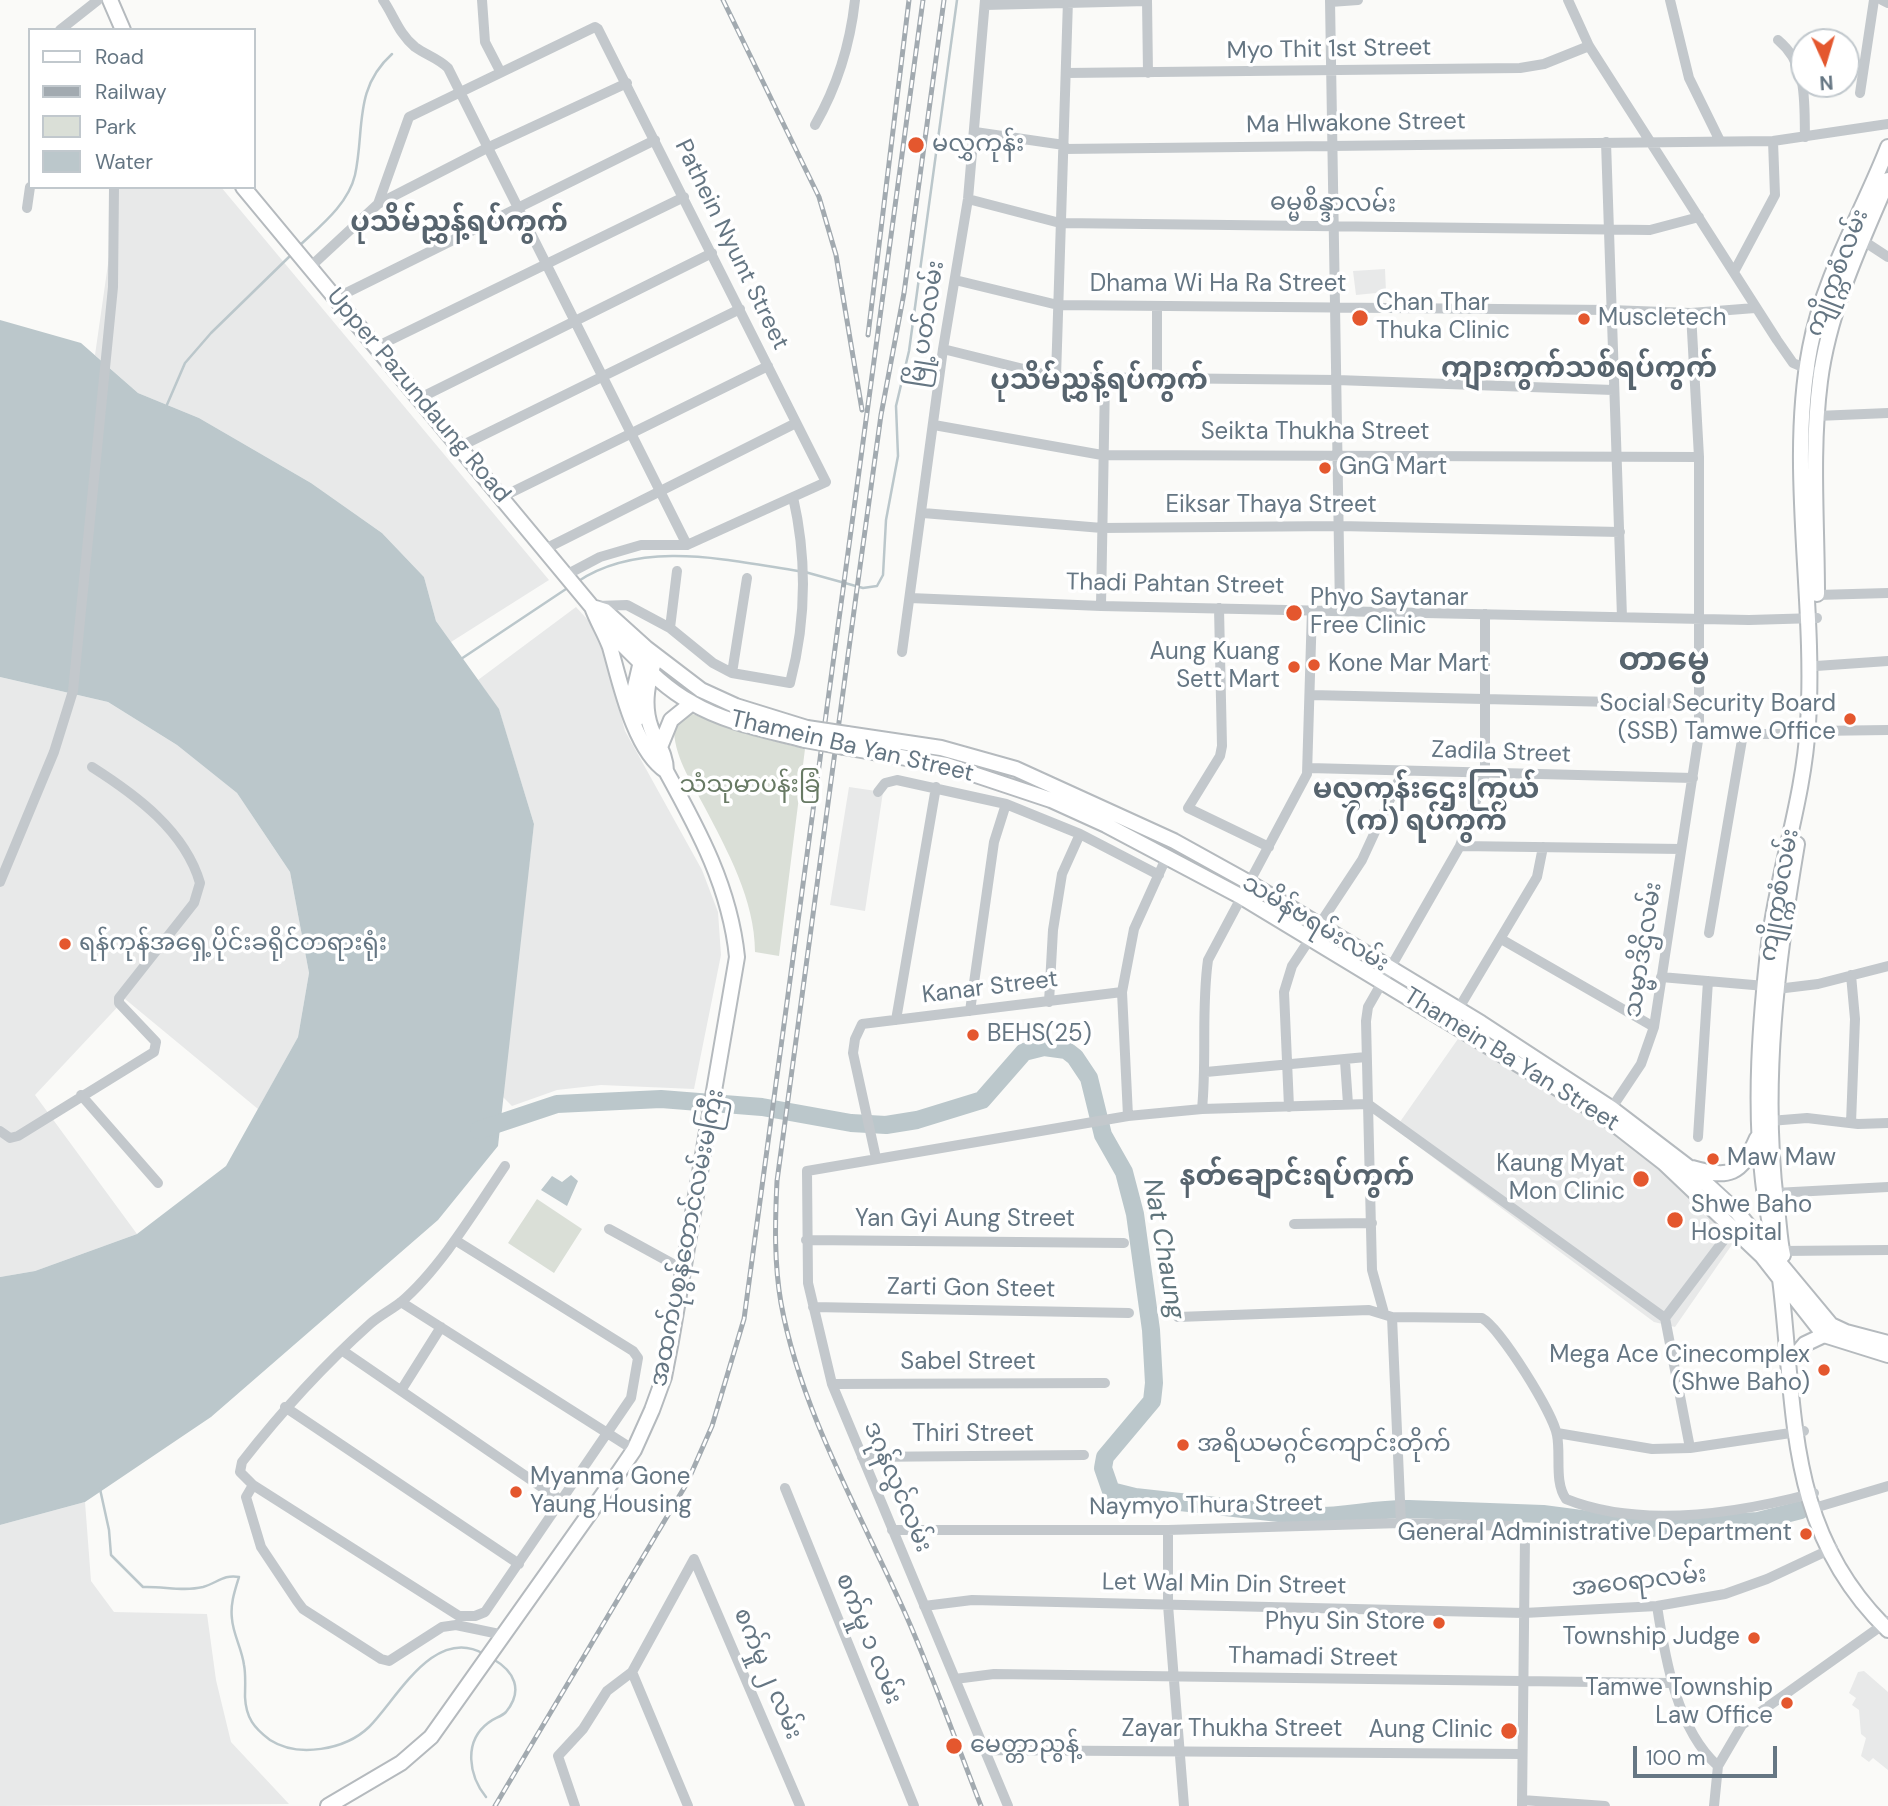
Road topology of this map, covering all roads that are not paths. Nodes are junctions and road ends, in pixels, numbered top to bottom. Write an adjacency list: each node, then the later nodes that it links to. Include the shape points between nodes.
1 (98, 0): 16 (street)
2 (110, 0): 17 (main road)
3 (383, 0): 25 (street, via 397,19 398,31 416,48 437,57)
4 (482, 0): 20 (street, via 485,42)
5 (855, 0): 28 (street, via 839,78)
6 (1358, 0): 12 (street)
7 (1568, 0): 19 (street)
8 (1670, 0): 32 (street, via 1689,78)
9 (1874, 0): 26 (street)
10 (1882, 0): 15 (street)
11 (1147, 1): 13 (street); 23 (street)
12 (1330, 1): 21 (street)
13 (1068, 2): 14 (street); 22 (street)
14 (985, 3): 29 (street, မြို့ပတ်လမ်း)
15 (1888, 3)
16 (63, 28)
17 (122, 28)
18 (1778, 40): 30 (street, via 1800,65)
19 (1589, 46): 21 (street, Myo Thit 1st Street, via 1520,68); 35 (street)
20 (500, 71): 24 (street, Pathein Nyunt Street, via 597,28); 25 (street)
21 (1332, 71): 23 (street, Myo Thit 1st Street); 36 (street)
22 (1066, 74): 23 (street, Myo Thit 1st Street); 38 (street)
23 (1148, 74)
24 (627, 83): 31 (street, Pathein Nyunt Street); 37 (street)
25 (460, 92): 37 (street); 46 (street, via 410,117)
26 (1860, 93)
27 (1888, 124): 30 (street, Ma Hlwakone Street)
28 (815, 125)
29 (975, 132): 38 (street, Ma Hlwakone Street); 45 (street, မြို့ပတ်လမ်း)
30 (1805, 137): 33 (street, Ma Hlwakone Street)
31 (655, 140): 44 (street, Pathein Nyunt Street); 48 (street)
32 (1720, 141): 33 (street, Ma Hlwakone Street); 35 (street, Ma Hlwakone Street)
33 (1773, 141): 58 (street, via 1775,195)
34 (1606, 142): 35 (street, Ma Hlwakone Street); 36 (street, Ma Hlwakone Street); 52 (street)
35 (1650, 142): 49 (street)
36 (1334, 145): 38 (street, Ma Hlwakone Street); 51 (street)
37 (489, 147): 46 (street); 48 (street)
38 (1064, 147): 50 (street)
39 (1888, 147): 72 (main road, ကျိုက္ကစံလမ်း, via 1817,318)
40 (1888, 180): 53 (main road, ကျိုက္ကစံလမ်း)
41 (30, 189): 47 (street)
42 (114, 189): 149 (street, via 113,287 79,648 66,719)
43 (245, 189): 57 (main road, Upper Pazundaung Road)
44 (684, 197): 54 (street, Pathein Nyunt Street); 56 (street)
45 (968, 199): 50 (street, ဓမ္မစိန္ဒာလမ်း); 59 (street, မြို့ပတ်လမ်း)
46 (378, 204): 57 (street)
47 (27, 208)
48 (518, 208): 56 (street); 60 (street)
49 (1699, 218): 52 (street, ဓမ္မစိန္ဒာလမ်း, via 1650,230); 58 (street)
50 (1060, 223): 51 (street, ဓမ္မစိန္ဒာလမ်း); 61 (street)
51 (1335, 225): 52 (street, ဓမ္မစိန္ဒာလမ်း); 63 (street)
52 (1609, 230): 66 (street)
53 (1862, 240): 55 (street); 72 (main road, ကျိုက္ကစံလမ်း)
54 (712, 253): 65 (street, Pathein Nyunt Street); 68 (street)
55 (1888, 257)
56 (547, 264): 68 (street); 69 (street)
57 (309, 268): 60 (main road, Upper Pazundaung Road)
58 (1734, 272): 64 (street)
59 (955, 280): 61 (street, Dhama Wi Ha Ra Street); 70 (street, မြို့ပတ်လမ်း)
60 (336, 298): 69 (main road, Upper Pazundaung Road)
61 (1058, 305): 62 (street, Dhama Wi Ha Ra Street); 74 (street)
62 (1157, 306): 63 (street, Dhama Wi Ha Ra Street); 75 (street)
63 (1336, 307): 66 (street, Dhama Wi Ha Ra Street); 77 (street)
64 (1755, 308): 67 (street, Dhama Wi Ha Ra Street); 72 (street, via 1793,363)
65 (740, 309): 71 (street, Pathein Nyunt Street); 73 (street)
66 (1610, 310): 67 (street, Dhama Wi Ha Ra Street); 78 (street)
67 (1691, 313): 89 (street, သမ္မာဒိဌိလမ်း)
68 (575, 321): 73 (street); 79 (street)
69 (376, 347): 79 (main road, Upper Pazundaung Road)
70 (943, 349): 74 (street); 83 (street, မြို့ပတ်လမ်း)
71 (768, 366): 82 (street, Pathein Nyunt Street); 84 (street)
72 (1814, 371): 81 (main road, ကျိုက္ကစံလမ်း); 113 (main road, ကျိုက္ကစံလမ်း, via 1801,427)
73 (603, 376): 84 (street); 85 (street)
74 (1056, 377): 76 (street)
75 (1157, 379): 76 (street); 77 (street)
76 (1105, 380): 87 (street)
77 (1338, 380): 78 (street); 86 (street)
78 (1613, 390): 88 (street)
79 (418, 399): 85 (main road, Upper Pazundaung Road)
80 (1888, 413): 81 (street)
81 (1817, 416): 103 (main road, ကျိုက္ကစံလမ်း)
82 (796, 423): 90 (street); 92 (street, Pathein Nyunt Street, via 825,482)
83 (934, 425): 87 (street, Seikta Thukha Street); 93 (street, မြို့ပတ်လမ်း)
84 (632, 433): 90 (street); 91 (street)
85 (459, 447): 91 (main road, Upper Pazundaung Road)
86 (1338, 454): 87 (street, Seikta Thukha Street); 88 (street, Seikta Thukha Street); 94 (street)
87 (1102, 455): 95 (street)
88 (1616, 456): 89 (street, Seikta Thukha Street); 96 (street)
89 (1699, 457): 112 (street, သမ္မာဒိဌိလမ်း)
90 (660, 490): 97 (street); 98 (street)
91 (502, 497): 98 (main road, Upper Pazundaung Road)
92 (793, 497): 97 (street); 120 (street, via 804,584 790,683)
93 (923, 513): 95 (street, Eiksar Thaya Street); 104 (street, မြို့ပတ်လမ်း)
94 (1339, 526): 95 (street, Eiksar Thaya Street); 96 (street, Eiksar Thaya Street); 109 (street)
95 (1102, 528): 105 (street)
96 (1620, 532): 111 (street)
97 (687, 545): 100 (street, via 641,545 600,557)
98 (545, 549): 100 (main road, Upper Pazundaung Road)
99 (677, 571): 115 (street)
100 (566, 575): 106 (main road, Upper Pazundaung Road)
101 (747, 578): 120 (street)
102 (1888, 593): 103 (street)
103 (1816, 595): 113 (main road, ကျိုက္ကစံလမ်း)
104 (910, 598): 105 (street, Thadi Pahtan Street); 116 (street, မြို့ပတ်လမ်း)
105 (1101, 606): 107 (street, Thadi Pahtan Street)
106 (592, 607): 114 (main road); 115 (street, via 627,605); 117 (main road, via 605,611)
107 (1219, 608): 108 (street, Thadi Pahtan Street); 144 (street, via 1222,746 1188,808)
108 (1311, 608): 109 (street, Thadi Pahtan Street); 121 (street)
109 (1340, 610): 110 (street, Thadi Pahtan Street)
110 (1485, 614): 111 (street, Thadi Pahtan Street); 122 (street)
111 (1622, 617): 112 (street, Thadi Pahtan Street)
112 (1701, 618): 113 (street, Thadi Pahtan Street); 124 (street, သမ္မာဒိဌိလမ်း)
113 (1812, 618): 119 (main road, ကျိုက္ကစံလမ်း); 128 (main road, ကျိုက္ကစံလမ်း)
114 (599, 623): 117 (main road, Thamein Ba Yan Street); 126 (main road)
115 (670, 628): 120 (street)
116 (902, 652)
117 (648, 660): 123 (main road, Thamein Ba Yan Street); 125 (main road, သမိန်ဗရမ်းလမ်း); 126 (main road, အထက်ပုစွန်တောင်လမ်းမကြီး, via 634,698); 132 (main road, အထက်ပုစွန်တောင်လမ်းမကြီး, via 648,712)
118 (1888, 661): 119 (street)
119 (1816, 666): 128 (main road, ကျိုက္ကစံလမ်း)
120 (732, 673)
121 (1311, 695): 122 (street); 134 (street)
122 (1487, 699): 124 (street); 137 (street)
123 (692, 703): 125 (main road, Thamein Ba Yan Street); 132 (main road, via 671,720)
124 (1700, 704): 129 (street, သမ္မာဒိဌိလမ်း)
125 (734, 713): 131 (main road, သမိန်ဗရမ်းလမ်း, bridge)
126 (637, 728): 135 (main road, အထက်ပုစွန်တောင်လမ်းမကြီး, via 656,764)
127 (1888, 730): 128 (street)
128 (1811, 733): 130 (street); 161 (main road, ကျိုက္ကစံလမ်း, via 1769,942)
129 (1699, 734): 130 (street); 138 (street, သမ္မာဒိဌိလမ်း)
130 (1743, 734): 153 (street)
131 (846, 741): 147 (main road, Thamein Ba Yan Street, via 946,765 1051,800); 150 (main road, သမိန်ဗရမ်းလမ်း, via 941,748 1016,769 1162,835)
132 (660, 747): 135 (main road, အထက်ပုစွန်တောင်လမ်းမကြီး)
133 (92, 767): 173 (street, via 148,806 187,852 200,883 194,903 119,998 156,1042 154,1052)
134 (1308, 768): 136 (street, Zadila Street); 144 (street)
135 (666, 771): 201 (main road, အထက်ပုစွန်တောင်လမ်းမကြီး, via 725,891 737,957)
136 (1403, 771): 137 (street, Zadila Street); 152 (street, via 1362,860)
137 (1485, 775): 138 (street, Zadila Street); 143 (street)
138 (1693, 778): 146 (street, သမ္မာဒိဌိလမ်း)
139 (936, 787): 140 (street, via 897,780); 141 (street); 166 (street)
140 (878, 792)
141 (1006, 804): 142 (street); 165 (street, via 994,842)
142 (1080, 834): 148 (street); 163 (street, via 1062,874)
143 (1460, 846): 145 (street); 158 (street)
144 (1269, 847): 150 (street)
145 (1543, 847): 146 (street); 155 (street, via 1536,877)
146 (1681, 849): 159 (street, သမ္မာဒိဌိလမ်း)
147 (1167, 856): 148 (street); 151 (main road, Thamein Ba Yan Street)
148 (1159, 875): 162 (street, via 1134,929)
149 (0, 882)
150 (1248, 882): 151 (street); 152 (main road, သမိန်ဗရမ်းလမ်း)
151 (1240, 896): 154 (main road, Thamein Ba Yan Street); 172 (street, via 1208,960 1204,986)
152 (1318, 924): 154 (street); 158 (main road, သမိန်ဗရမ်းလမ်း)
153 (1709, 933)
154 (1310, 938): 158 (main road, Thamein Ba Yan Street); 171 (street, via 1292,966 1284,992)
155 (1501, 939): 164 (street); 168 (street)
156 (1888, 966): 157 (street)
157 (1851, 975): 161 (street); 181 (street)
158 (1387, 976): 164 (main road, သမိန်ဗရမ်းလမ်း); 167 (main road, Thamein Ba Yan Street); 169 (street, via 1368,1007)
159 (1661, 977): 160 (street); 168 (street, သမ္မာဒိဌိလမ်း)
160 (1708, 981): 161 (street); 185 (street)
161 (1771, 988): 180 (main road, ကျိုက္ကစံလမ်း); 184 (main road, ကျိုက္ကစံလမ်း, via 1759,1081)
162 (1122, 992): 163 (street, Kanar Street); 179 (street)
163 (1049, 1002): 165 (street, Kanar Street)
164 (1458, 1009): 167 (street); 178 (main road, သမိန်ဗရမ်းလမ်း)
165 (970, 1011): 166 (street, Kanar Street)
166 (896, 1020): 186 (street, Kanar Street, via 862,1024 855,1039 853,1053)
167 (1450, 1023): 178 (main road, Thamein Ba Yan Street)
168 (1654, 1027): 178 (street, သမ္မာဒိဌိလမ်း, via 1641,1064)
169 (1366, 1057): 170 (street); 175 (street)
170 (1345, 1060): 171 (street); 174 (street)
171 (1286, 1066): 172 (street); 176 (street)
172 (1206, 1072): 177 (street)
173 (81, 1095): 183 (street, via 18,1136 10,1138); 189 (street)
174 (1348, 1104): 175 (street); 176 (street)
175 (1368, 1104): 192 (street); 209 (street)
176 (1289, 1107): 177 (street)
177 (1202, 1109): 179 (street)
178 (1608, 1113): 188 (main road, သမိန်ဗရမ်းလမ်း); 194 (main road, Thamein Ba Yan Street)
179 (1128, 1116): 186 (street)
180 (1770, 1121): 181 (street, via 1807,1118); 191 (main road, ကျိုက္ကစံလမ်း)
181 (1851, 1123): 182 (street)
182 (1888, 1123)
183 (0, 1131)
184 (1759, 1134): 188 (main road, via 1745,1163 1736,1170 1710,1173); 200 (main road, ကျိုက္ကစံလမ်း)
185 (1698, 1137)
186 (876, 1158): 197 (street, ဒဂုန်လွင်လမ်း, via 807,1171)
187 (505, 1166): 196 (street)
188 (1687, 1166): 200 (main road, သမိန်ဗရမ်းလမ်း)
189 (158, 1183)
190 (1888, 1187): 191 (street)
191 (1776, 1193): 200 (main road, ကျိုက္ကစံလမ်း)
192 (1372, 1223): 193 (street); 207 (street, via 1372,1270)
193 (1294, 1224)
194 (1733, 1228): 202 (main road); 209 (street)
195 (609, 1229): 201 (street)
196 (455, 1240): 204 (street); 222 (street, via 633,1351 638,1358 631,1398)
197 (806, 1240): 198 (street, Yan Gyi Aung Street); 205 (street, ဒဂုန်လွင်လမ်း)
198 (1124, 1242)
199 (1888, 1250): 200 (street)
200 (1778, 1252): 202 (main road, ကျိုက္ကစံလမ်း)
201 (684, 1270): 224 (main road, အထက်ပုစွန်တောင်လမ်းမကြီး, via 664,1377)
202 (1784, 1278): 203 (main road); 212 (main road, via 1831,1325); 220 (main road, ကျိုက္ကစံလမ်း)
203 (1791, 1296): 211 (main road); 214 (main road, ကျိုက္ကစံလမ်း)
204 (401, 1302): 210 (street); 213 (street, via 370,1324)
205 (813, 1307): 206 (street, Zarti Gon Steet); 216 (street, ဒဂုန်လွင်လမ်း)
206 (1129, 1313)
207 (1388, 1315): 208 (street); 221 (street, via 1471,1317 1488,1322 1507,1344); 232 (street)
208 (1178, 1317)
209 (1665, 1318): 223 (street)
210 (441, 1327): 218 (street); 222 (street)
211 (1824, 1335): 214 (main road, via 1813,1338); 215 (main road)
212 (1888, 1343)
213 (344, 1351): 218 (street); 219 (street)
214 (1796, 1355): 220 (main road, ကျိုက္ကစံလမ်း)
215 (1888, 1355)
216 (832, 1384): 217 (street, Sabel Street); 226 (street, ဒဂုန်လွင်လမ်း)
217 (1105, 1384)
218 (402, 1389): 230 (street)
219 (285, 1406): 227 (street, via 242,1461 240,1472); 236 (street)
220 (1800, 1432): 223 (street); 231 (main road, ကျိုက္ကစံလမ်း)
221 (1557, 1433): 223 (street, via 1643,1448); 231 (street, via 1561,1488 1569,1501 1672,1516)
222 (607, 1434): 224 (street); 230 (street)
223 (1690, 1448)
224 (634, 1450): 242 (main road, အထက်ပုစွန်တောင်လမ်းမကြီး)
225 (1084, 1455): 226 (street, Thiri Street)
226 (862, 1457): 233 (street, ဒဂုန်လွင်လမ်း)
227 (253, 1485): 236 (street, via 459,1615 485,1612); 242 (street, via 246,1497 261,1547 297,1601 381,1659 389,1661 442,1627 456,1625)
228 (1888, 1486): 231 (street)
229 (785, 1488): 257 (street, စက်မှု ၁ လမ်း)
230 (562, 1501): 236 (street)
231 (1812, 1501): 235 (main road, ကျိုက္ကစံလမ်း)
232 (1401, 1520): 234 (street, Naymyo Thura Street); 240 (street, Naymyo Thura Street, via 1520,1530 1525,1536)
233 (892, 1530): 234 (street, Naymyo Thura Street); 238 (street, ဒဂုန်လွင်လမ်း)
234 (1168, 1530): 237 (street)
235 (1830, 1550): 239 (street, အဝေရာလမ်း, via 1725,1594); 241 (main road, ကျိုက္ကစံလမ်း, via 1846,1583)
236 (519, 1564)
237 (1168, 1605): 238 (street, Let Wal Min Din Street, via 972,1600); 240 (street, Let Wal Min Din Street); 244 (street)
238 (924, 1606): 245 (street, ဒဂုန်လွင်လမ်း)
239 (1657, 1606): 240 (street, အဝေရာလမ်း); 247 (street)
240 (1524, 1613): 246 (street)
241 (1887, 1624): 251 (street, via 1751,1717 1733,1736)
242 (500, 1641): 253 (main road, အထက်ပုစွန်တောင်လမ်းမကြီး, via 431,1737 401,1763)
243 (632, 1672): 254 (street, via 607,1690 557,1760); 255 (street); 256 (street, စက်မှု ၂ လမ်း, via 694,1559)
244 (1173, 1676): 245 (street, Thamadi Street, via 994,1674); 246 (street, Thamadi Street); 249 (street)
245 (955, 1679): 248 (street, ဒဂုန်လွင်လမ်း)
246 (1524, 1683): 247 (street, Thamadi Street); 250 (street)
247 (1671, 1683): 251 (street, via 1704,1753)
248 (984, 1750): 249 (street, Zayar Thukha Street); 258 (street, ဒဂုန်လွင်လမ်း)
249 (1179, 1750): 250 (street, Zayar Thukha Street); 259 (street)
250 (1522, 1754): 252 (street)
251 (1718, 1766): 261 (street)
252 (1522, 1803): 260 (street)
253 (328, 1806)
254 (575, 1806)
255 (688, 1806)
256 (800, 1806)
257 (914, 1806)
258 (1008, 1806)
259 (1184, 1806)
260 (1605, 1806)
261 (1714, 1806)

